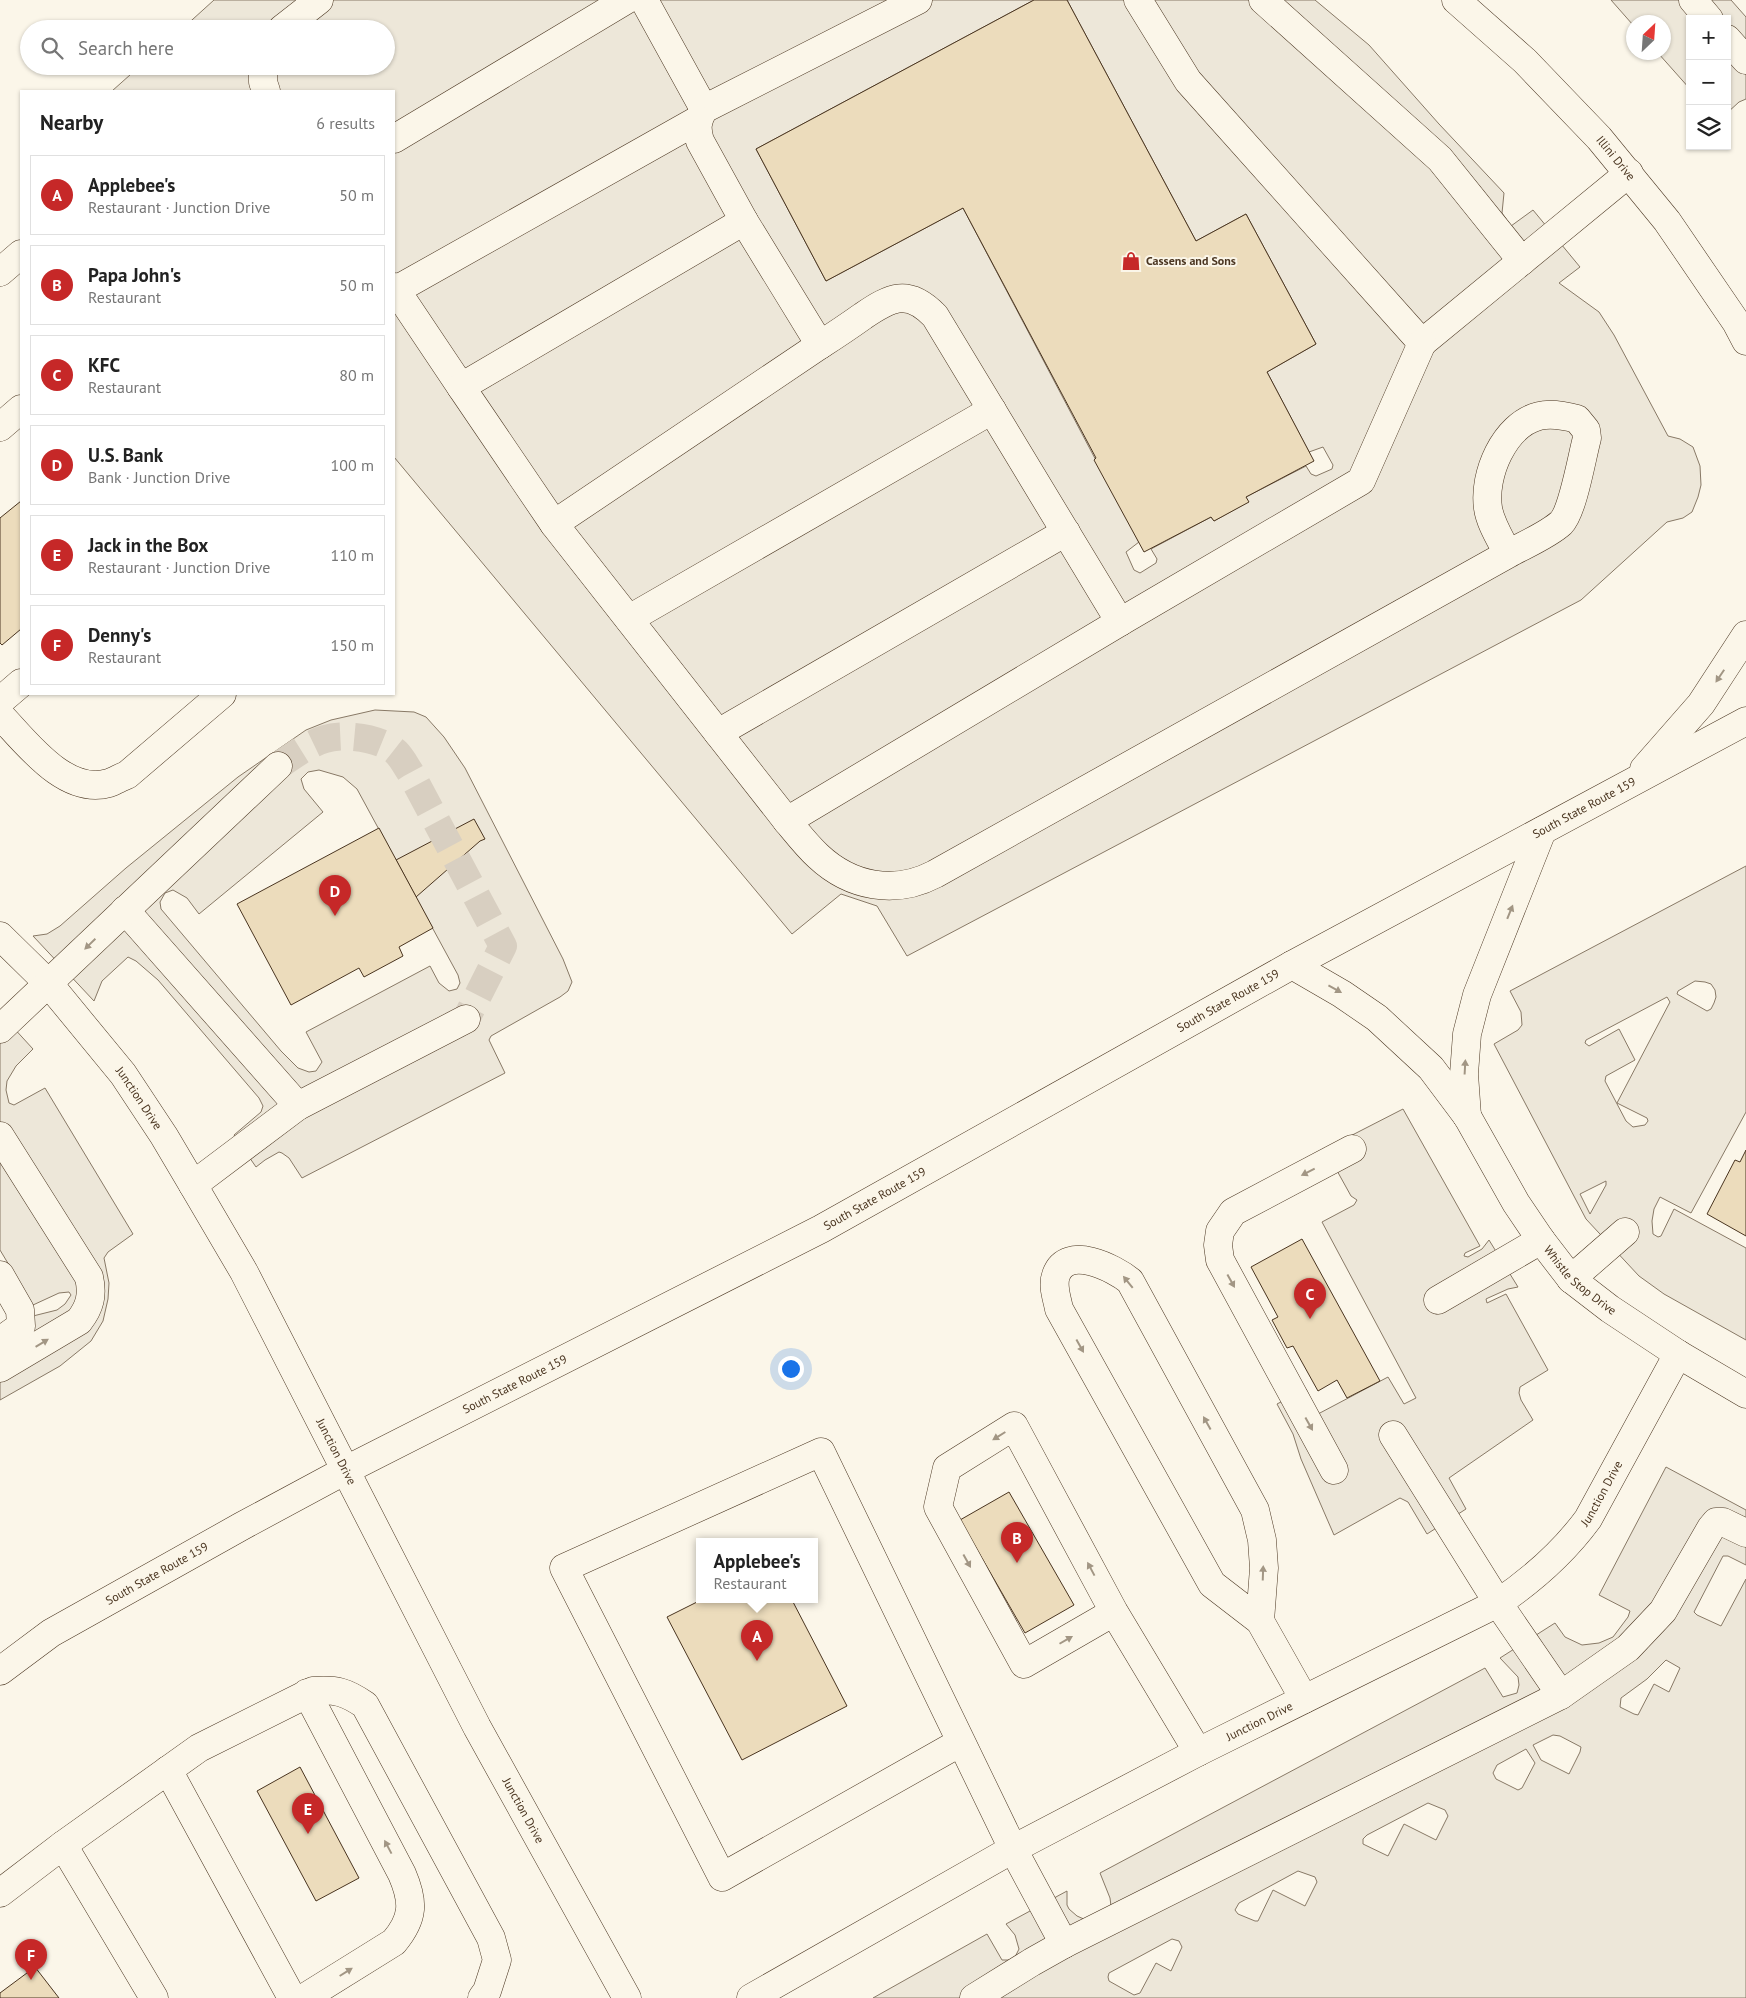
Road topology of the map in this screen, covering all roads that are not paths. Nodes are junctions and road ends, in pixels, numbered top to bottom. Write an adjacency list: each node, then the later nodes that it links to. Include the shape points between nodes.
1 (319, 0): 10 (main road)
2 (626, 0): 16 (main road)
3 (644, 0): 15 (main road)
4 (918, 0): 15 (main road)
5 (1138, 0): 24 (main road, via 1188,81)
6 (1263, 0): 20 (main road, via 1440,160)
7 (1456, 0): 17 (main road, Illini Drive, via 1525,61)
8 (1693, 0): 9 (main road)
9 (1706, 15)
10 (293, 20)
11 (1731, 43): 12 (main road)
12 (1746, 60)
13 (263, 75): 14 (main road)
14 (266, 90)
15 (701, 114): 18 (main road, via 696,131 700,141); 22 (main road)
16 (395, 138)
17 (1629, 173): 20 (main road); 23 (main road, Illini Drive, via 1667,221)
18 (744, 221): 25 (main road); 26 (main road)
19 (20, 255): 21 (main road)
20 (1522, 261): 24 (main road)
21 (0, 272)
22 (395, 289): 26 (main road)
23 (1746, 341)
24 (1422, 343): 34 (main road, via 1361,481)
25 (820, 345): 28 (main road, via 885,302 898,298 912,299 935,316); 30 (main road)
26 (461, 387): 30 (main road)
27 (20, 410): 29 (main road)
28 (992, 410): 31 (main road); 33 (main road)
29 (0, 427)
30 (554, 524): 33 (main road)
31 (1066, 532): 34 (main road); 41 (main road)
32 (1508, 554): 32 (main road, via 1565,518 1587,438 1583,424 1577,419 1541,415 1514,432 1502,448 1492,473 1488,510); 44 (main road, via 924,880 896,887 866,884 850,878 818,856)
33 (629, 619): 41 (main road)
34 (1120, 622): 44 (main road)
35 (1746, 636): 43 (main road, one-way to 43, via 1701,704)
36 (20, 684): 38 (main road)
37 (221, 695): 39 (main road, via 127,774 108,783 87,784 47,765)
38 (0, 701)
39 (0, 715)
40 (1746, 721): 43 (main road, South State Route 159)
41 (718, 733): 44 (main road)
42 (278, 766): 46 (main road)
43 (1633, 781): 45 (main road, South State Route 159)
44 (787, 821)
45 (1542, 831): 48 (main road, South State Route 159); 53 (main road, Whistle Stop Drive, one-way to 45, via 1464,1074 1467,1034 1477,995)
46 (126, 910): 49 (main road, one-way to 49); 52 (main road)
47 (0, 936): 49 (main road, Junction Drive)
48 (1292, 966): 53 (main road, Whistle Stop Drive, one-way to 53, via 1377,1018 1431,1068); 67 (main road, South State Route 159, via 821,1229)
49 (49, 984): 51 (main road); 56 (main road, Junction Drive, via 123,1074)
50 (466, 1018): 52 (main road)
51 (0, 1029)
52 (298, 1106): 56 (main road)
53 (1467, 1116): 58 (main road, Whistle Stop Drive, via 1516,1203)
54 (0, 1136): 64 (main road, one-way to 54, via 79,1321 87,1310 92,1288 89,1277)
55 (1352, 1149): 68 (main road, one-way to 68, via 1233,1212 1220,1230 1218,1245 1220,1260)
56 (193, 1185): 67 (main road, Junction Drive, via 244,1272)
57 (1625, 1232): 60 (main road)
58 (1541, 1240): 60 (main road, Whistle Stop Drive); 61 (main road)
59 (0, 1274): 62 (main road, via 20,1310 21,1326)
60 (1572, 1279): 63 (main road, Whistle Stop Drive, via 1610,1309)
61 (1438, 1300)
62 (0, 1341)
63 (1678, 1354): 65 (main road, Whistle Stop Drive); 70 (main road, Junction Drive, via 1588,1519 1574,1538 1524,1586)
64 (0, 1368)
65 (1746, 1394)
66 (1393, 1435): 70 (main road)
67 (346, 1470): 73 (main road, South State Route 159, via 51,1633); 88 (main road, Junction Drive, via 477,1727)
68 (1334, 1470)
69 (1746, 1533): 75 (main road, via 1716,1522 1663,1611 1628,1648)
70 (1498, 1603): 75 (main road); 76 (main road, Junction Drive)
71 (1114, 1612): 71 (main road, one-way to 71, via 1014,1426 947,1468 938,1507 1024,1664); 78 (main road)
72 (1260, 1621): 72 (main road, one-way to 72, via 1264,1568 1262,1540 1254,1510 1130,1281 1105,1264 1087,1260 1068,1262 1056,1276 1059,1309 1212,1584); 76 (main road)
73 (0, 1670)
74 (307, 1693): 79 (main road, via 199,1748); 86 (main road, one-way to 74, via 394,1942 410,1915 410,1894 402,1874); 87 (main road, via 329,1690 349,1694 365,1705 491,1938 497,1960)
75 (1561, 1695): 83 (main road)
76 (1304, 1700): 78 (main road, Junction Drive)
77 (961, 1742): 77 (main road, via 821,1452 564,1568 722,1877); 81 (main road)
78 (1198, 1752): 81 (main road, Junction Drive)
79 (168, 1770): 80 (main road); 85 (main road)
80 (63, 1844): 82 (main road); 84 (main road)
81 (1013, 1849): 83 (main road); 89 (main road, Junction Drive)
82 (0, 1893)
83 (1064, 1944): 90 (main road)
84 (154, 1998)
85 (292, 1998)
86 (304, 1998)
87 (482, 1998)
88 (627, 1998)
89 (750, 1998)
90 (974, 1998)

